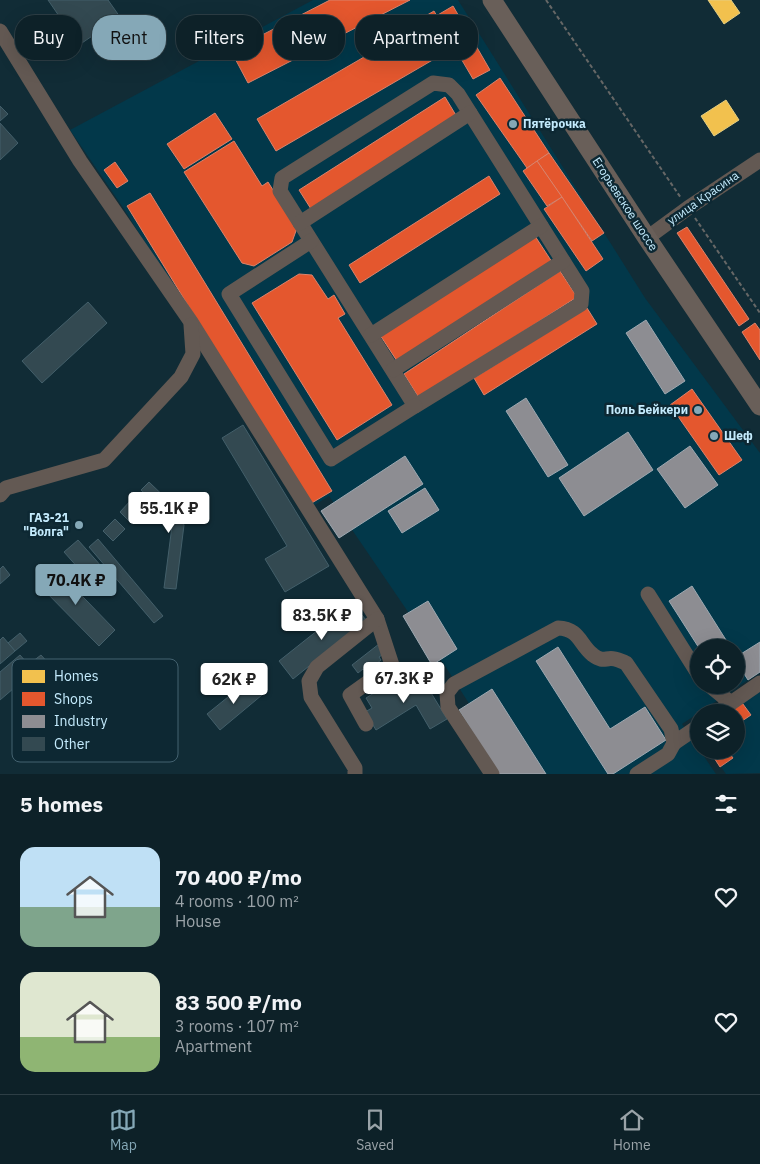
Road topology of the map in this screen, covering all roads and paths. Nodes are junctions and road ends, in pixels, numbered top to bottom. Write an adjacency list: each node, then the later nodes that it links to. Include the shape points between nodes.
1 (492, 0): 9 (main road, Егорьевское шоссе)
2 (546, 0): 6 (path)
3 (0, 31): 13 (street, via 171,303)
4 (470, 113): 7 (street); 7 (street, via 449,85 433,83 282,178 280,191); 8 (street)
5 (760, 160): 6 (street, улица Красина)
6 (688, 208): 9 (street, улица Красина); 12 (path)
7 (300, 223): 10 (street)
8 (541, 226): 11 (street); 14 (street)
9 (647, 238): 17 (main road, Егорьевское шоссе)
10 (311, 240): 14 (street); 16 (street, via 229,294 331,459)
11 (563, 262): 15 (street); 16 (street, via 582,291 581,304)
12 (760, 313)
13 (191, 322): 18 (street, via 193,354 181,377 104,460); 20 (street)
14 (370, 335): 15 (street)
15 (393, 370): 16 (street)
16 (415, 406)
17 (760, 406)
18 (2, 488)
19 (648, 594): 21 (street)
20 (377, 619): 25 (street, via 392,665 350,696); 28 (street, via 317,667 309,681 311,697 355,768)
21 (690, 661)
22 (760, 682): 24 (street)
23 (720, 694): 24 (street)
24 (731, 703)
25 (366, 724)
26 (690, 732): 27 (street)
27 (674, 743): 29 (street, via 671,729 626,663 614,658 600,660 591,654 574,632 558,628 454,684 447,694 448,707); 30 (street, via 668,754)
28 (355, 774)
29 (492, 774)
30 (638, 774)

